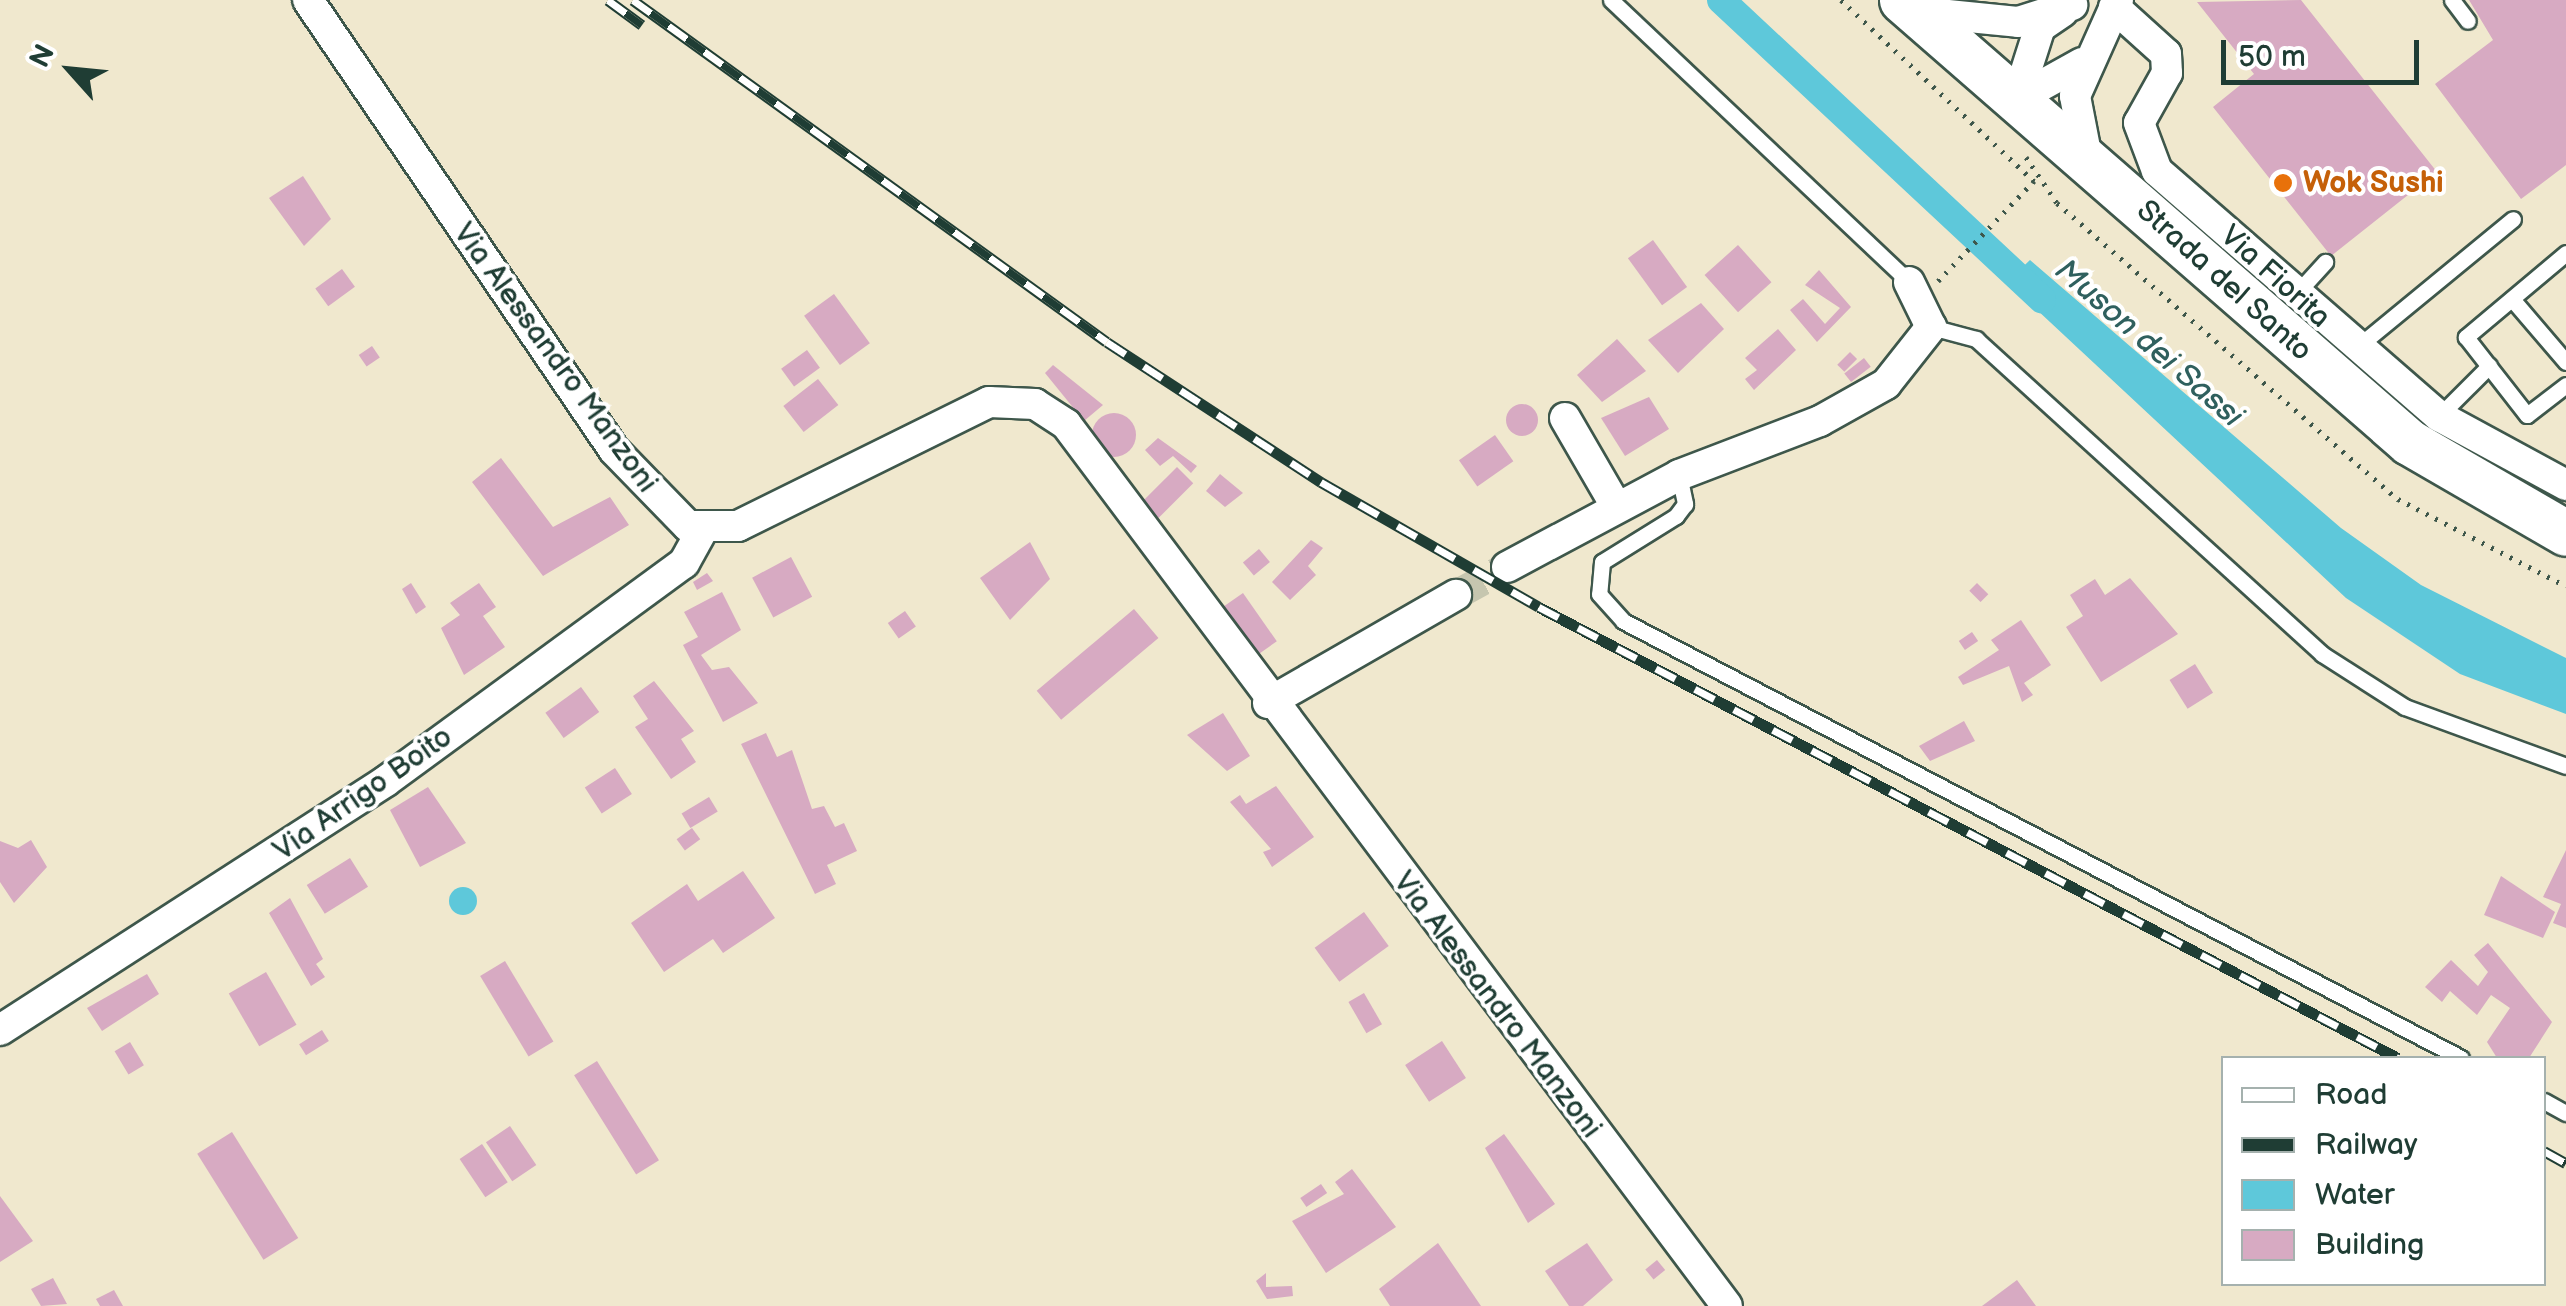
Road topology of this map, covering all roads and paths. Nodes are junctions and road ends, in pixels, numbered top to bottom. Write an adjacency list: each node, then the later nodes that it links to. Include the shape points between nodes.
1 (308, 0): 29 (street, Via Alessandro Manzoni, via 614,450 675,518)
2 (1611, 0): 16 (lane)
3 (1841, 0): 12 (path)
4 (2452, 0): 8 (lane)
5 (2075, 2): 7 (street, via 2018,22); 10 (street, via 2040,28)
6 (2116, 3): 9 (street); 17 (street, Via Fiorita, via 2148,28 2166,54 2167,73 2140,122 2144,156)
7 (1909, 6): 10 (main road, Strada del Santo)
8 (2468, 22)
9 (2082, 63): 10 (street); 11 (street, via 2076,122)
10 (2017, 98): 11 (main road, Strada del Santo)
11 (2088, 161): 30 (main road, Strada del Santo, via 2410,442)
12 (2036, 179): 16 (path); 32 (path, via 2398,499)
13 (2513, 219): 20 (lane)
14 (2566, 252): 18 (lane)
15 (2324, 262): 17 (lane)
16 (1924, 280): 19 (street)
17 (2295, 295): 20 (street, Via Fiorita)
18 (2512, 299): 21 (lane); 22 (lane, via 2466,337)
19 (1931, 327): 26 (street, via 1908,365 1856,405); 35 (lane, via 1976,339 2322,654 2405,707)
20 (2356, 348): 24 (street, Via Fiorita)
21 (2566, 362)
22 (2489, 366): 23 (lane, via 2527,414); 24 (lane)
23 (2566, 385)
24 (2439, 416): 27 (street, Via Fiorita)
25 (1565, 418): 28 (street)
26 (1679, 475): 28 (street); 37 (lane, via 1686,504 1676,516 1602,562 1599,594 1623,622)
27 (2566, 485)
28 (1616, 506): 31 (street)
29 (702, 530): 34 (street, Via Alessandro Manzoni, via 738,526 970,407 1035,404 1076,437); 36 (street, Via Arrigo Boito, via 684,563 386,781)
30 (2566, 533)
31 (1507, 567)
32 (2566, 586)
33 (1456, 595): 34 (street)
34 (1268, 703): 38 (street, Via Alessandro Manzoni)
35 (2566, 766)
36 (0, 1030)
37 (2457, 1056)
38 (1727, 1306)

